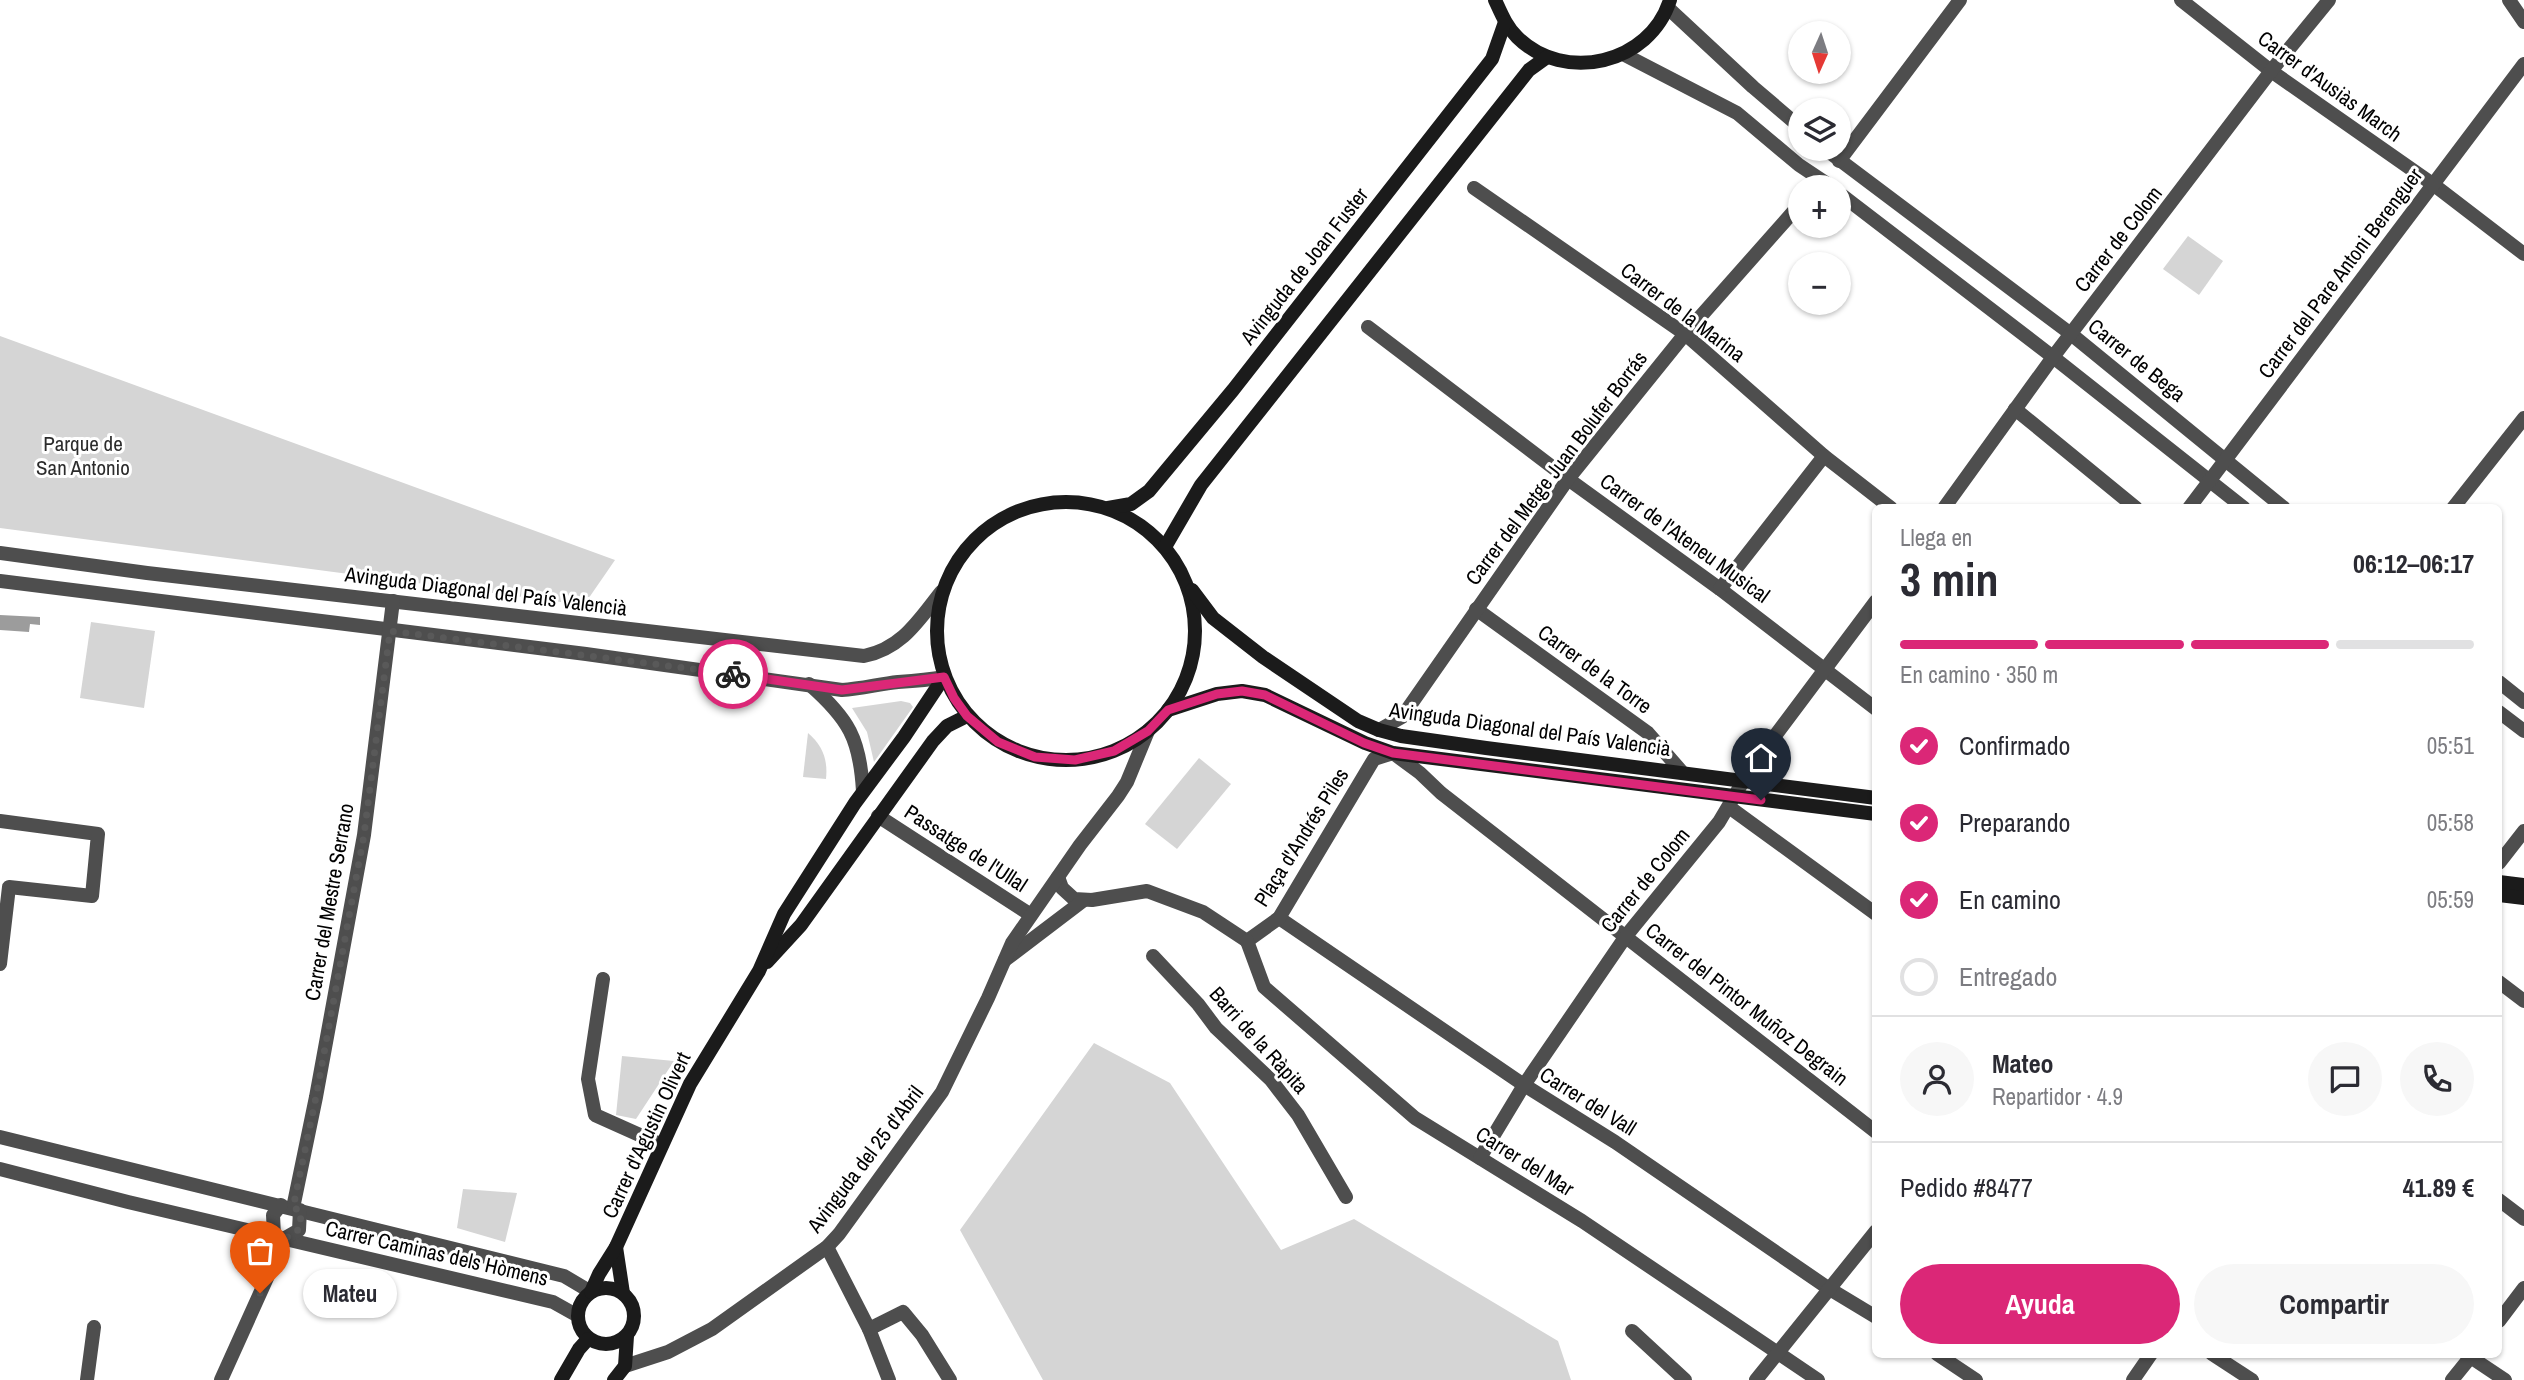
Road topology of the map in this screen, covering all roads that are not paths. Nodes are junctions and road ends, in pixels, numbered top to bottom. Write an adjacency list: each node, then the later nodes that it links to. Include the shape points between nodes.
1 (1495, 0): 7 (street)
2 (1960, 0): 14 (street)
3 (2181, 0): 12 (street, Carrer d'Ausiàs March)
4 (2329, 0): 12 (street, Carrer de Colom)
5 (2509, 0): 8 (street)
6 (1669, 4): 9 (street, via 1656,27); 13 (street)
7 (1505, 22): 10 (street, via 1516,36); 39 (street, Avinguda de Joan Fuster, via 1492,59 1233,390 1149,491 1131,504)
8 (2524, 22)
9 (1623, 54): 10 (street, via 1576,64); 16 (street, via 1737,113)
10 (1547, 57): 40 (street, via 1529,70 1202,485)
11 (2524, 64): 17 (street, Carrer del Pare Antoni Berenguer)
12 (2271, 71): 17 (street, Carrer d'Ausiàs March); 24 (street, Carrer de Colom)
13 (1788, 117)
14 (1851, 144)
15 (1840, 161): 24 (street, Carrer de Bega)
16 (1812, 175)
17 (2434, 185): 21 (street, Carrer d'Ausiàs March); 29 (street, Carrer del Pare Antoni Berenguer)
18 (1474, 188): 23 (street, Carrer de la Marina)
19 (1851, 202): 25 (street)
20 (1788, 218): 23 (street, Carrer del Metge Juan Bolufer Borrás)
21 (2524, 254)
22 (1368, 327): 30 (street, Carrer de l'Ateneu Musical)
23 (1685, 334): 28 (street, Carrer de la Marina); 30 (street, Carrer del Metge Juan Bolufer Borrás)
24 (2071, 334): 25 (street, Carrer de Colom); 29 (street, Carrer de Bega)
25 (2053, 357): 26 (street, Carrer de Colom); 31 (street)
26 (2015, 409): 33 (street, Carrer de Colom); 34 (street)
27 (2524, 418): 38 (street)
28 (1825, 456): 32 (street, Carrer de la Marina); 44 (street)
29 (2225, 459): 31 (street, Carrer del Pare Antoni Berenguer); 37 (street, Carrer de Bega)
30 (1568, 479): 44 (street, Carrer de l'Ateneu Musical); 48 (street, Carrer del Metge Juan Bolufer Borrás)
31 (2209, 480): 35 (street, Carrer del Pare Antoni Berenguer); 36 (street)
32 (1886, 504)
33 (1947, 504)
34 (2131, 504)
35 (2192, 504)
36 (2239, 504)
37 (2279, 504)
38 (2456, 504)
39 (1108, 508): 40 (street, via 1139,524); 45 (street, via 1052,502 1015,511 983,530 957,558)
40 (1165, 547): 43 (street)
41 (0, 553): 46 (street, Avinguda Diagonal del País Valencià)
42 (0, 582): 49 (street)
43 (1187, 583): 56 (street, via 1196,636 1183,687); 59 (street, Avinguda Diagonal del País Valencià, via 1213,618 1263,657 1358,721)
44 (1720, 589): 50 (street, Carrer de l'Ateneu Musical)
45 (941, 592): 46 (street, Avinguda Diagonal del País Valencià, via 899,641 883,652 864,656); 51 (street, via 935,636)
46 (393, 601): 49 (street, Carrer del Mestre Serrano)
47 (1872, 607): 50 (street, Carrer de Colom)
48 (1476, 609): 59 (street, Carrer del Metge Juan Bolufer Borrás, via 1402,717); 63 (street, Carrer de la Torre, via 1648,733)
49 (390, 631): 52 (street); 99 (street, Carrer del Mestre Serrano, via 364,835)
50 (1827, 669): 55 (street, Carrer de l'Ateneu Musical); 64 (street, Carrer de Colom)
51 (944, 677): 52 (street, via 842,690); 58 (street); 65 (street)
52 (808, 684): 65 (street, via 850,727 861,759)
53 (2502, 684): 54 (street)
54 (2524, 702)
55 (1872, 706)
56 (1168, 710): 60 (street); 62 (street, Avinguda Diagonal del País Valencià, via 1217,694 1242,691 1265,695)
57 (2502, 714): 61 (street)
58 (967, 716): 60 (street, via 998,742 1035,757 1075,760 1114,751); 69 (street, via 947,726 933,741)
59 (1379, 730): 63 (street, Avinguda Diagonal del País Valencià)
60 (1148, 731): 73 (street, Avinguda del 25 d'Abril, via 1118,796)
61 (2524, 731)
62 (1393, 753): 67 (street, Avinguda Diagonal del País Valencià); 81 (street, Plaça d'Andrés Piles, via 1374,759); 82 (street, Carrer del Pintor Muñoz Degrain)
63 (1682, 772): 64 (street, Avinguda Diagonal del País Valencià)
64 (1744, 780): 66 (street, Avinguda Diagonal del País Valencià); 67 (street, Carrer de Colom)
65 (863, 791): 87 (street, via 784,914)
66 (1872, 796)
67 (1732, 802): 68 (street, Avinguda Diagonal del País Valencià); 79 (street); 82 (street, Carrer de Colom)
68 (1872, 814)
69 (878, 816): 80 (street, Passatge de l'Ullal); 87 (street, via 801,925)
70 (0, 821): 86 (street, via 98,834 92,895 9,887)
71 (2524, 831): 72 (street)
72 (2502, 859)
73 (1058, 877): 78 (street, via 1074,899); 80 (street, Avinguda del 25 d'Abril)
74 (2502, 882): 75 (street)
75 (2524, 885)
76 (2502, 895): 77 (street)
77 (2524, 898)
78 (1084, 900): 83 (street, via 1147,891 1203,912); 85 (street, Avinguda del 25 d'Abril)
79 (1872, 911)
80 (1031, 915): 85 (street, Avinguda del 25 d'Abril)
81 (1279, 918): 83 (street, Plaça d'Andrés Piles); 91 (street, Carrer del Vall)
82 (1626, 936): 91 (street, Carrer de Colom); 92 (street, Carrer del Pintor Muñoz Degrain)
83 (1247, 941): 95 (street, Carrer del Mar, via 1264,987 1415,1118)
84 (1153, 956): 97 (street, Barri de la Ràpita, via 1216,1028 1271,1080 1298,1115)
85 (1004, 961): 104 (street, Avinguda del 25 d'Abril, via 942,1092)
86 (0, 964)
87 (759, 971): 94 (street, Carrer d'Agustin Olivert, via 690,1084)
88 (603, 979): 94 (street, via 588,1079 594,1115)
89 (2502, 984): 90 (street)
90 (2524, 1001)
91 (1524, 1085): 95 (street, Carrer de Colom); 106 (street, Carrer del Vall)
92 (1872, 1129)
93 (0, 1137): 99 (street, Carrer Caminas dels Hòmens)
94 (662, 1145): 103 (street, Carrer d'Agustin Olivert)
95 (1480, 1157): 117 (street, Carrer del Mar)
96 (0, 1169): 101 (street, Carrer Caminas dels Hòmens)
97 (1346, 1197)
98 (2502, 1202): 100 (street)
99 (292, 1208): 101 (street, via 273,1215); 101 (street, Carrer Caminas dels Hòmens, via 299,1230); 107 (street, Carrer Caminas dels Hòmens, via 564,1276)
100 (2524, 1219)
101 (279, 1236): 110 (street, Carrer Caminas dels Hòmens, via 552,1301); 125 (street)
102 (1872, 1236): 106 (street)
103 (616, 1247): 107 (street, Carrer d'Agustin Olivert); 108 (street, Carrer d'Agustin Olivert)
104 (827, 1247): 113 (street); 123 (street, Avinguda del 25 d'Abril, via 712,1329 668,1352)
105 (2524, 1288): 111 (street)
106 (1828, 1289): 109 (street, Carrer del Vall); 117 (street)
107 (591, 1292): 108 (street, via 611,1288); 110 (street, via 579,1306)
108 (623, 1293): 115 (street, via 634,1309)
109 (1872, 1315)
110 (578, 1316): 116 (street)
111 (2502, 1317)
112 (94, 1327): 124 (street)
113 (869, 1329): 128 (street); 129 (street, via 903,1312)
114 (1632, 1331): 130 (street)
115 (627, 1336): 116 (street, via 608,1345); 123 (street)
116 (588, 1339): 126 (street)
117 (1777, 1353): 131 (street); 132 (street, Carrer del Mar)
118 (1943, 1358): 133 (street)
119 (2148, 1358): 134 (street)
120 (2218, 1358): 135 (street)
121 (2468, 1358): 136 (street)
122 (2473, 1358): 137 (street)
123 (625, 1366): 127 (street)
124 (87, 1380)
125 (221, 1380)
126 (561, 1380)
127 (614, 1380)
128 (889, 1380)
129 (950, 1380)
130 (1685, 1380)
131 (1756, 1380)
132 (1818, 1380)
133 (1976, 1380)
134 (2133, 1380)
135 (2252, 1380)
136 (2452, 1380)
137 (2505, 1380)

